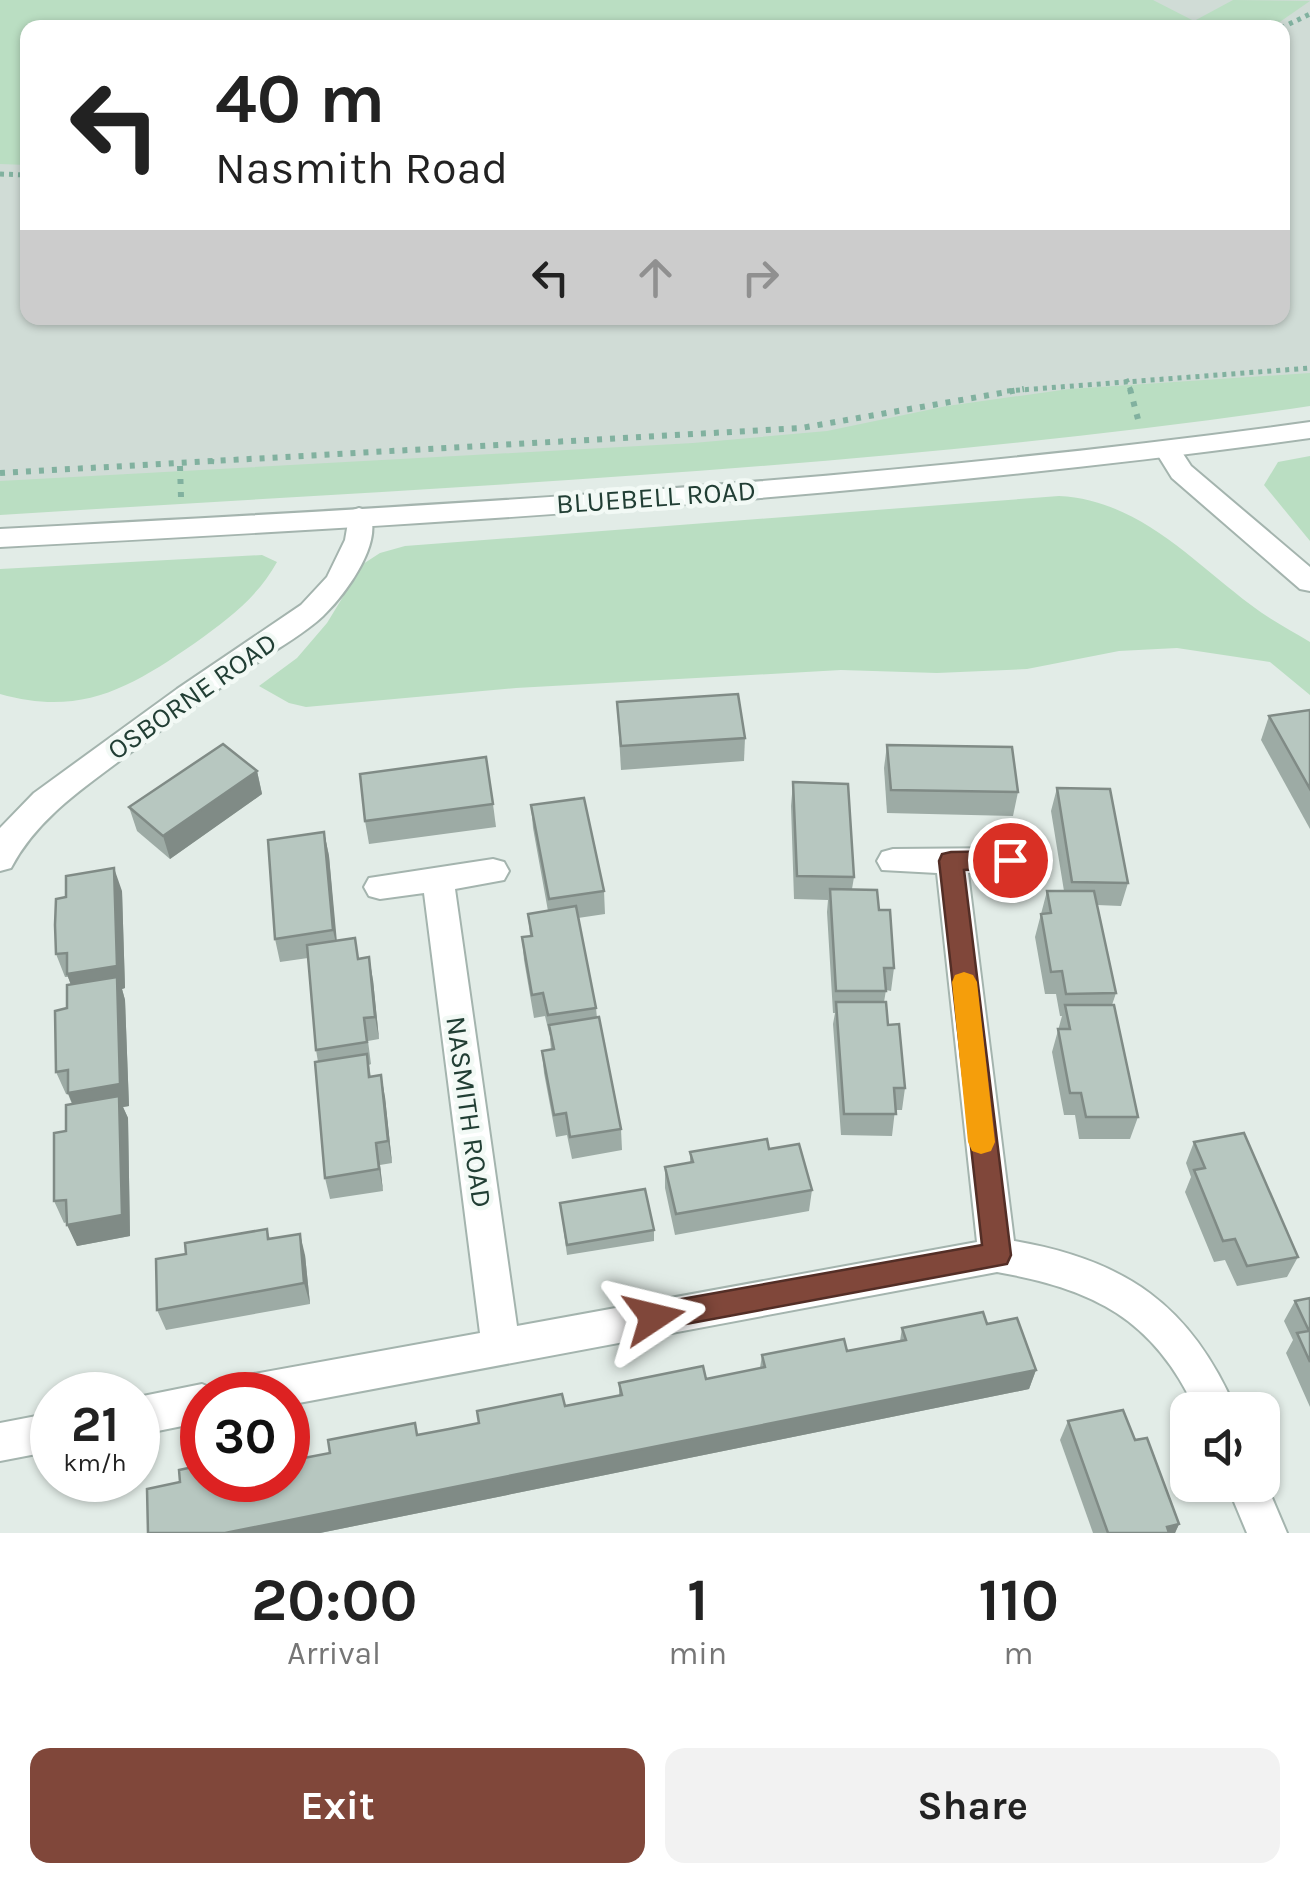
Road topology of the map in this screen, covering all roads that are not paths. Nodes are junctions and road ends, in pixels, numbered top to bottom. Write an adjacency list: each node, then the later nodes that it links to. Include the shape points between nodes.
1 (1310, 430): 2 (street, BLUEBELL ROAD)
2 (1167, 450): 3 (street, BLUEBELL ROAD, via 813,485); 5 (street, via 1181,472)
3 (360, 517): 4 (street, BLUEBELL ROAD); 6 (street, OSBORNE ROAD, via 358,540 339,582 311,612 45,801 8,840)
4 (0, 538)
5 (1310, 582)
6 (0, 859)
7 (1010, 860): 9 (street)
8 (892, 861): 9 (street)
9 (951, 861): 13 (street)
10 (493, 871): 11 (street)
11 (438, 879): 12 (street); 14 (street, NASMITH ROAD)
12 (380, 887)
13 (998, 1255): 14 (street); 16 (street, via 1056,1264 1107,1283 1156,1319)
14 (501, 1344): 15 (street)
15 (310, 1382)
16 (1209, 1392)
17 (30, 1436): 18 (street)
18 (0, 1442)
19 (1254, 1502): 20 (street)
20 (1267, 1533)

